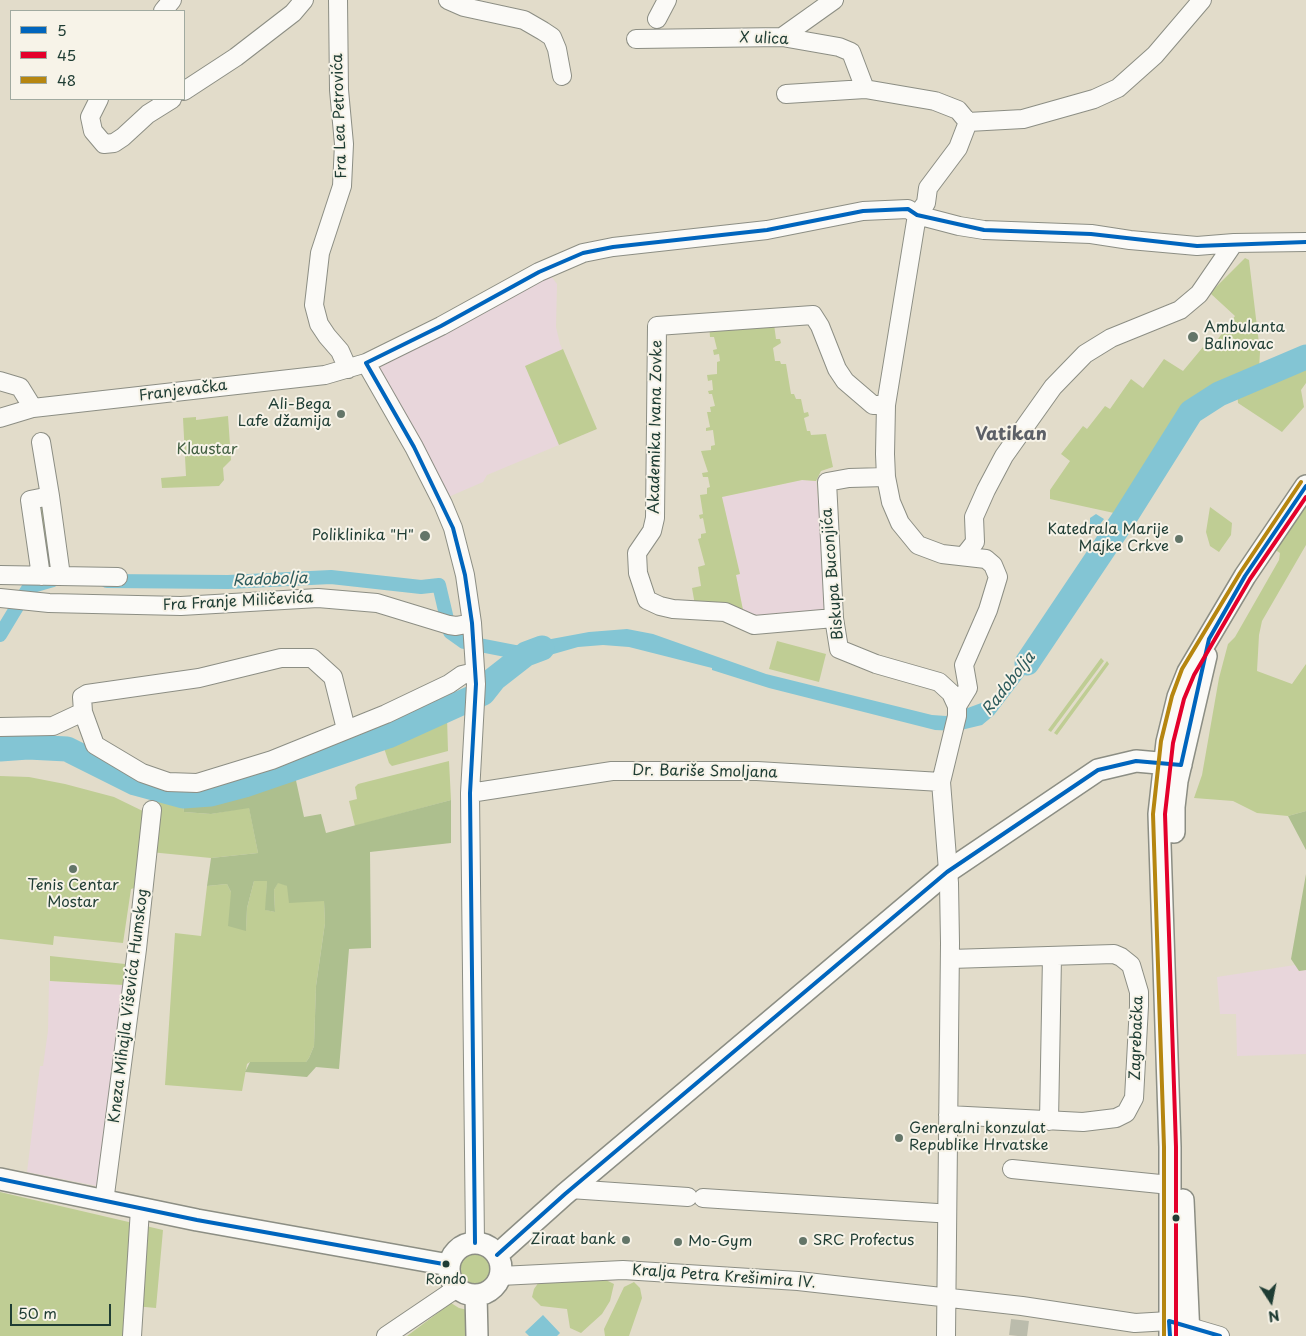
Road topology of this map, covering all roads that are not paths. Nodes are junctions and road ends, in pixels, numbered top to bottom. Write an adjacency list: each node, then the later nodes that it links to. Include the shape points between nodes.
1 (172, 0): 8 (street)
2 (304, 0): 13 (street, via 293,13 236,57)
3 (338, 0): 23 (street, Fra Lea Petrovića, via 339,90 344,144 342,186 320,253 314,305 319,324 340,351)
4 (448, 0): 12 (street, via 464,7 524,20 544,31 552,37 557,49)
5 (667, 0): 9 (street)
6 (834, 0): 10 (street)
7 (1202, 0): 18 (street, via 1155,55 1118,88 1094,99 1023,119)
8 (164, 10)
9 (657, 19)
10 (782, 37): 11 (street, X ulica); 14 (street, X ulica, via 851,52)
11 (636, 39)
12 (562, 76)
13 (185, 89)
14 (865, 89): 15 (street); 18 (street, via 935,101 958,110)
15 (786, 94)
16 (98, 100): 17 (street, via 90,117 95,134 104,144 123,138 148,114)
17 (170, 100)
18 (968, 122): 19 (street, via 958,148 928,188 926,203)
19 (917, 215): 21 (street, Franjevačka, via 958,226 1007,232 1090,234 1196,246); 22 (street, Franjevačka, via 908,209 863,211 767,230 583,253 539,272); 25 (street)
20 (1306, 242): 21 (street, Franjevačka)
21 (1234, 243): 32 (street, via 1199,294 1180,310 1111,338 1085,354 1053,387 1004,456 978,506 974,517 975,542)
22 (366, 363): 23 (street, Franjevačka); 39 (street, via 414,447 453,528 465,575)
23 (348, 369): 26 (street, Franjevačka, via 325,375)
24 (0, 381): 26 (street, via 20,387)
25 (886, 405): 29 (street); 38 (street, Akademika Ivana Zovke, via 874,404 845,381 813,314 657,326 655,518 652,531 637,553 638,573 646,600 673,609 725,612 754,625)
26 (32, 408): 27 (street, Franjevačka)
27 (0, 418)
28 (41, 442): 31 (street)
29 (886, 478): 32 (street, via 900,523 918,545 942,554); 38 (street, Biskupa Buconjića, via 849,478 827,482)
30 (1306, 486): 45 (main road, via 1245,576 1188,672 1178,696)
31 (50, 496): 34 (street, via 30,500); 35 (street)
32 (964, 556): 41 (street, via 986,559 998,577 988,610 964,665 968,688)
33 (0, 575): 34 (street)
34 (41, 576): 35 (street)
35 (60, 576): 36 (street)
36 (118, 577)
37 (15, 599): 39 (street, Fra Franje Miličevića, via 181,606 318,598 377,603 437,621)
38 (834, 618): 41 (street, Biskupa Buconjića, via 839,649 876,664 939,682 951,693)
39 (467, 626): 40 (street, via 475,652)
40 (475, 678): 44 (street, via 462,675 386,714); 47 (street)
41 (957, 706): 46 (street)
42 (83, 712): 43 (street, via 53,726); 44 (street, via 95,745 142,773 168,782 197,783 243,770); 44 (street, via 82,697 87,694 198,678 281,658 312,658 333,677)
43 (0, 727)
44 (346, 728)
45 (1172, 764): 49 (main road, via 1136,761 1098,770); 56 (main road, via 1159,814); 68 (main road)
46 (941, 782): 47 (street, Dr. Bariše Smoljana, via 757,771 612,771); 49 (street)
47 (470, 794): 61 (street)
48 (152, 810): 58 (street, Kneza Mihajla Viševića Humskog)
49 (947, 872): 51 (street); 57 (main road)
50 (1052, 956): 51 (street, Zagrebačka); 53 (street); 53 (street, Zagrebačka, via 1114,954 1121,957 1131,965 1139,1006 1134,1098 1126,1114 1102,1121)
51 (950, 959): 52 (street)
52 (948, 1115): 53 (street, Zagrebačka); 67 (street)
53 (1049, 1121)
54 (1012, 1169): 56 (street)
55 (0, 1179): 58 (main road)
56 (1170, 1185): 68 (main road)
57 (570, 1189): 60 (street); 62 (main road)
58 (104, 1202): 59 (main road)
59 (140, 1210): 63 (main road); 69 (street)
60 (937, 1213)
61 (475, 1243): 62 (main road, via 489,1247); 63 (main road, via 458,1249)
62 (497, 1254): 64 (main road)
63 (449, 1265): 65 (main road, via 450,1278)
64 (500, 1276): 66 (main road, via 494,1287); 67 (street, Kralja Petra Krešimira IV., via 661,1271)
65 (457, 1288): 66 (main road); 70 (street)
66 (476, 1295): 71 (main road)
67 (946, 1297): 68 (street, Kralja Petra Krešimira IV., via 1021,1313 1135,1323); 72 (street)
68 (1175, 1331): 73 (street, Kralja Petra Krešimira IV.)
69 (132, 1336)
70 (386, 1336)
71 (476, 1336)
72 (946, 1336)
73 (1220, 1336)

